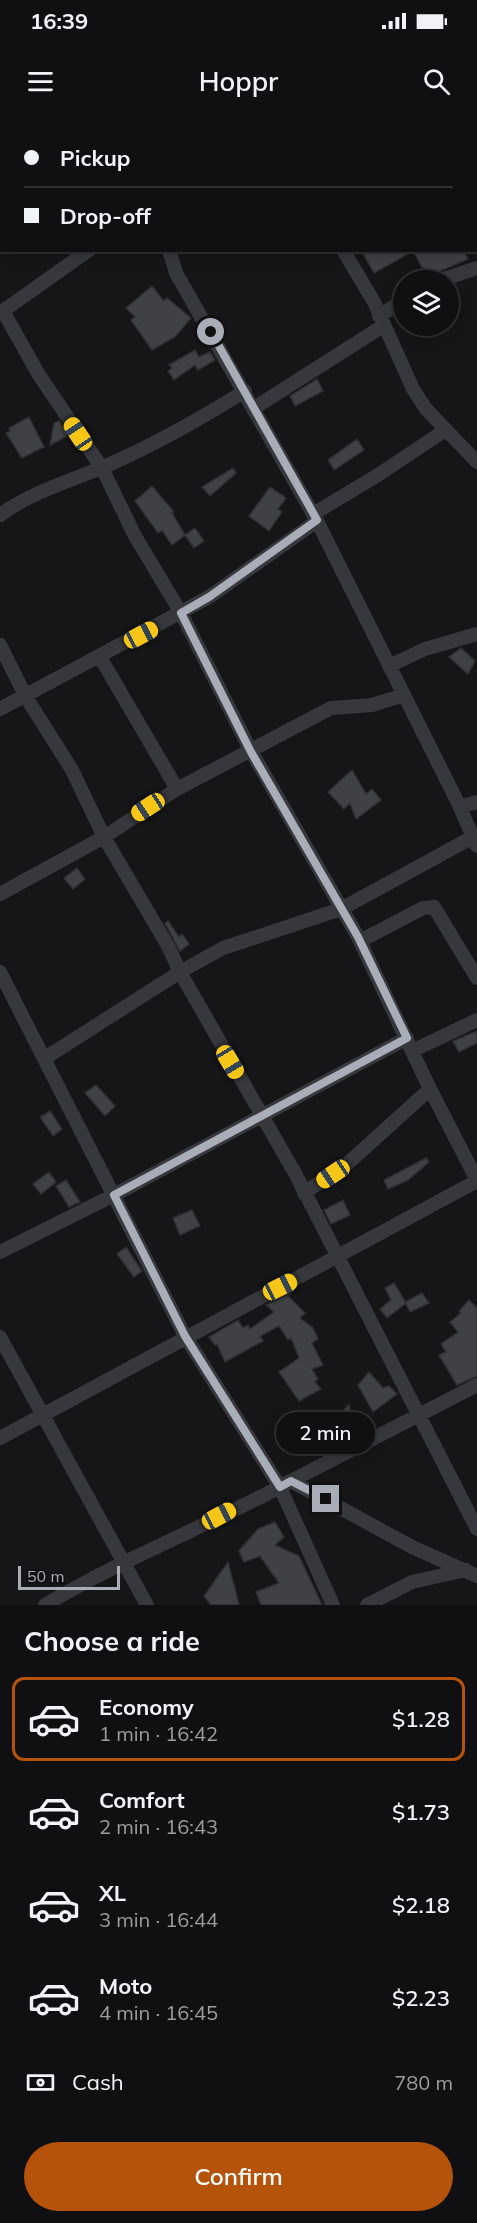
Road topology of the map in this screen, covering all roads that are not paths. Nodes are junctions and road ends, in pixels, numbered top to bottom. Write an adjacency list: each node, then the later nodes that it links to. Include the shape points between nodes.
1 (86, 252): 7 (street)
2 (170, 252): 9 (street, via 177,273)
3 (344, 252): 8 (street)
4 (477, 268): 5 (street)
5 (459, 274)
6 (393, 310): 8 (street)
7 (2, 312): 13 (street)
8 (381, 321): 10 (street); 11 (street, via 413,388)
9 (245, 391): 10 (street); 13 (street, via 163,440)
10 (254, 408): 15 (street)
11 (444, 431): 12 (street); 15 (street)
12 (477, 460)
13 (102, 468): 14 (street, via 60,482); 16 (street, via 135,536)
14 (0, 515)
15 (315, 517): 16 (street, via 209,597); 20 (street)
16 (181, 613): 19 (street); 24 (street)
17 (477, 634): 20 (street, via 425,649)
18 (0, 645): 22 (street)
19 (100, 657): 22 (street); 25 (street)
20 (389, 666): 21 (street)
21 (404, 695): 24 (street, via 372,705 331,708); 27 (street)
22 (26, 697): 23 (street); 28 (street, via 72,770)
23 (0, 709)
24 (251, 752): 25 (street); 31 (street)
25 (177, 789): 28 (street)
26 (477, 802): 27 (street)
27 (460, 807): 29 (street)
28 (104, 837): 30 (street); 34 (street)
29 (475, 842): 31 (street)
30 (0, 894)
31 (341, 909): 32 (street); 34 (street, via 232,944)
32 (360, 941): 35 (street, via 423,908 434,907); 37 (street)
33 (0, 972): 39 (street)
34 (180, 972): 39 (street); 41 (street)
35 (477, 978)
36 (477, 1020): 38 (street)
37 (407, 1038): 38 (street); 41 (street)
38 (412, 1051): 40 (street)
39 (45, 1058): 44 (street)
40 (430, 1089): 42 (street); 43 (street, via 347,1164)
41 (263, 1116): 43 (street); 44 (street)
42 (477, 1180): 46 (street)
43 (304, 1193): 46 (street)
44 (114, 1195): 45 (street); 47 (street)
45 (0, 1252)
46 (337, 1258): 47 (street); 51 (street)
47 (185, 1336): 50 (street); 53 (street)
48 (0, 1338): 50 (street)
49 (477, 1385): 51 (street)
50 (42, 1416): 52 (street); 55 (street)
51 (418, 1417): 53 (street); 54 (street)
52 (0, 1438)
53 (285, 1484): 55 (street); 57 (street); 61 (street)
54 (477, 1529)
55 (122, 1562): 59 (street); 60 (street)
56 (477, 1566): 57 (street)
57 (463, 1571): 58 (street); 62 (street, via 412,1582)
58 (477, 1576)
59 (45, 1605)
60 (147, 1605)
61 (333, 1605)
62 (367, 1605)

